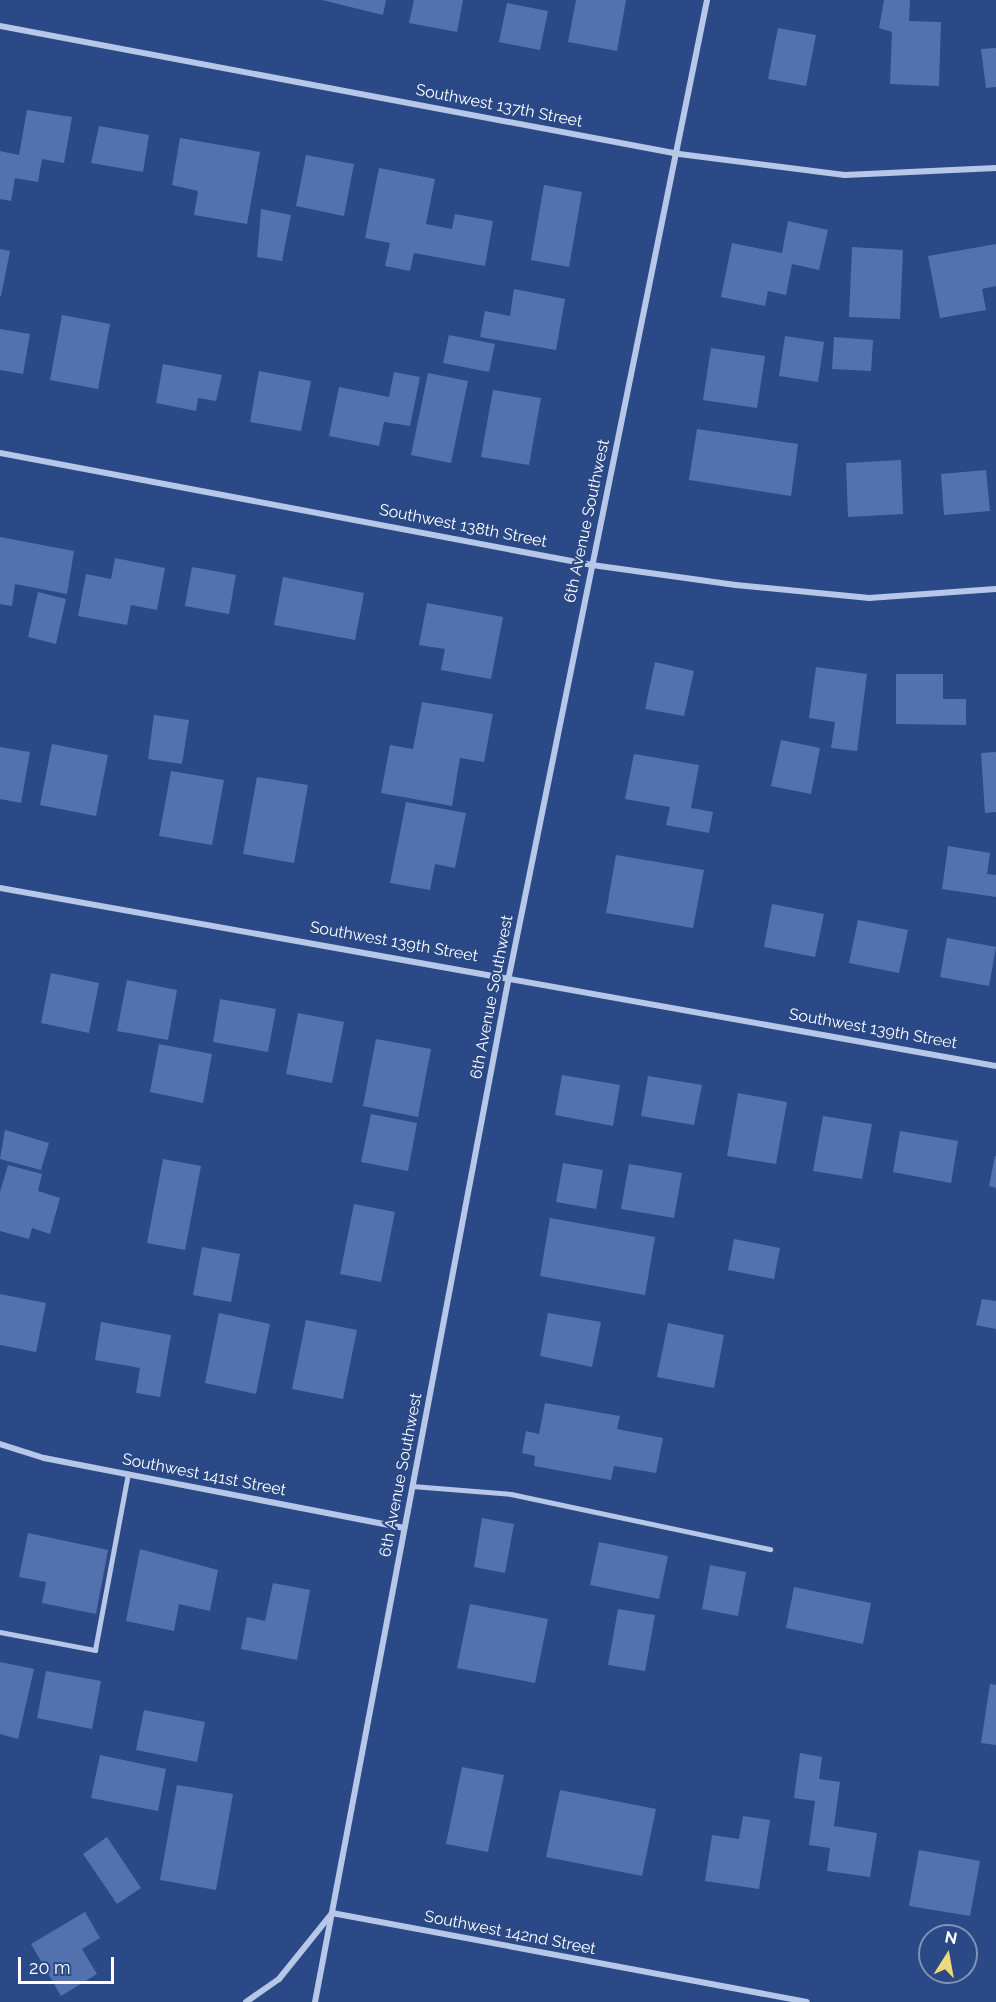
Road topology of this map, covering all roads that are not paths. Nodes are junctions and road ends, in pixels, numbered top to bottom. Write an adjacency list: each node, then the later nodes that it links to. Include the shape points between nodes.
1 (707, 0): 3 (street, 6th Avenue Southwest)
2 (0, 26): 3 (street, Southwest 137th Street)
3 (679, 154): 4 (street, Southwest 137th Street, via 845,175); 6 (street, 6th Avenue Southwest)
4 (996, 168)
5 (0, 453): 6 (street, Southwest 138th Street)
6 (592, 565): 7 (street, Southwest 138th Street, via 869,598); 9 (street, 6th Avenue Southwest)
7 (996, 589)
8 (0, 888): 9 (street, Southwest 139th Street)
9 (509, 976): 10 (street, Southwest 139th Street); 13 (street, 6th Avenue Southwest)
10 (996, 1066)
11 (0, 1444): 12 (street, Southwest 141st Street)
12 (128, 1474): 14 (street, Southwest 141st Street); 16 (lane, via 95,1650)
13 (412, 1486): 14 (street, 6th Avenue Southwest); 15 (lane, via 511,1494)
14 (404, 1528): 17 (street, 6th Avenue Southwest)
15 (770, 1549)
16 (0, 1632)
17 (332, 1913): 18 (street, via 279,1979); 19 (street, 6th Avenue Southwest); 20 (street, Southwest 142nd Street)
18 (246, 2002)
19 (315, 2002)
20 (807, 2002)

